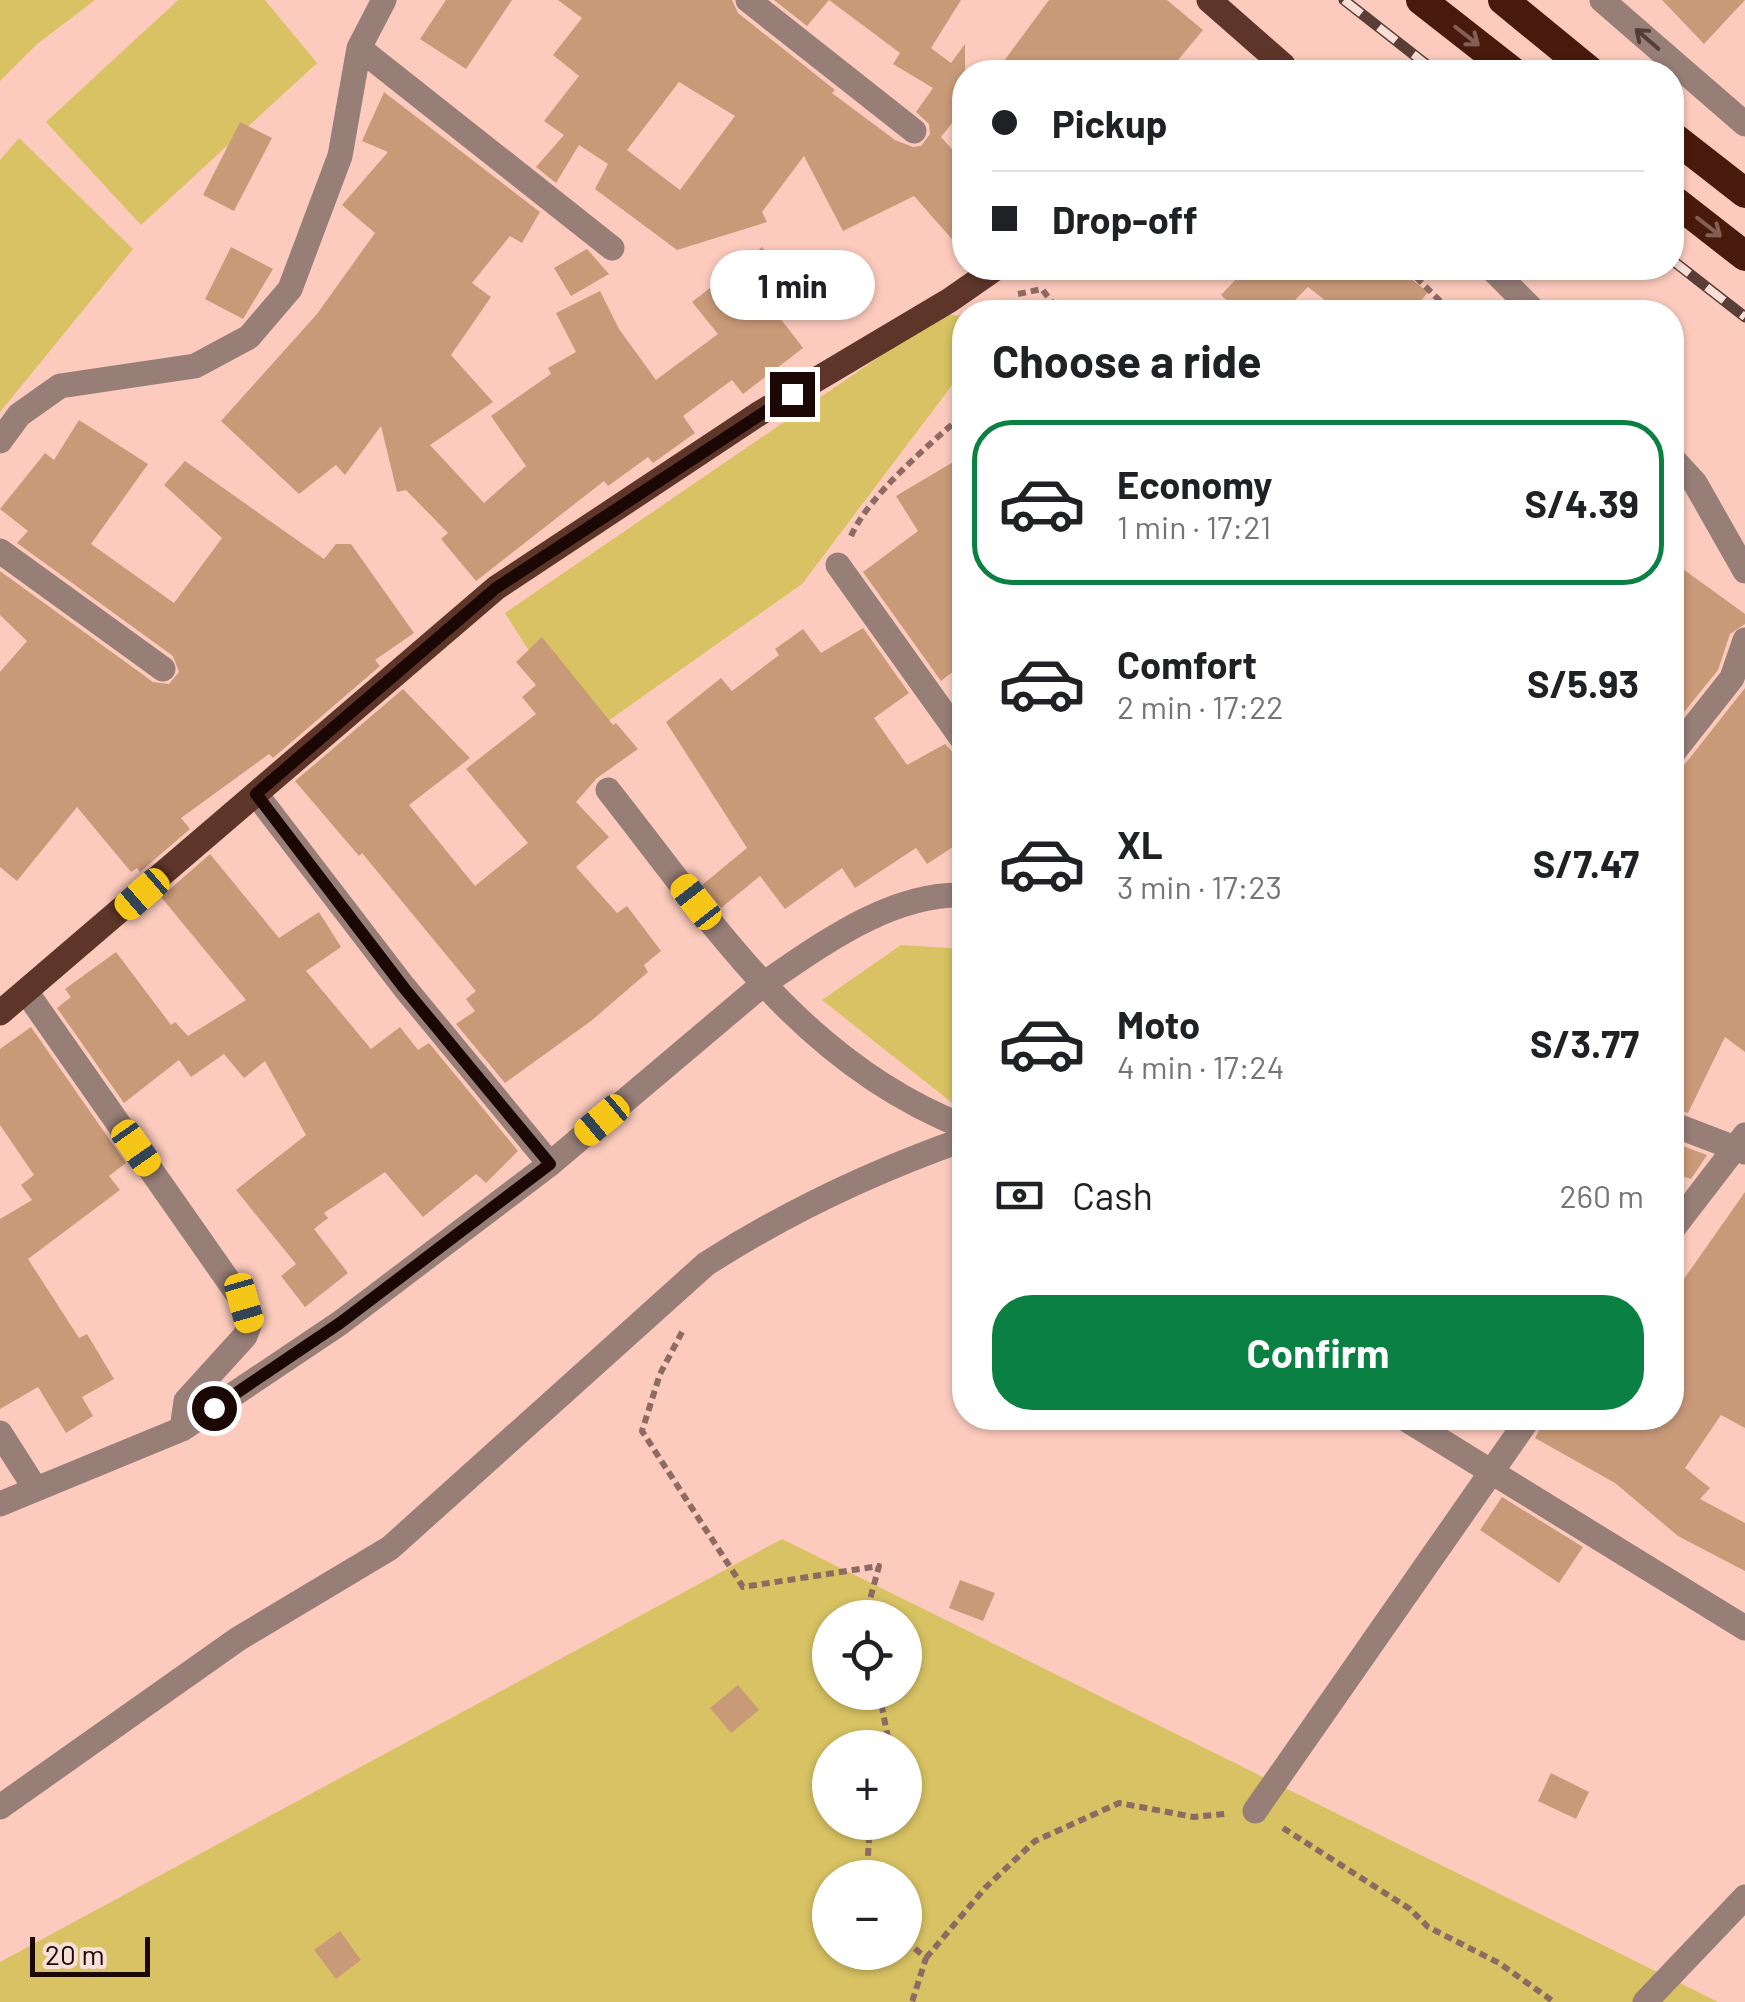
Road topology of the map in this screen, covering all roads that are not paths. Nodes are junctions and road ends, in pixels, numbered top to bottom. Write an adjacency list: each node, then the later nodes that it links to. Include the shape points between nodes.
1 (384, 0): 7 (street)
2 (748, 0): 14 (street)
3 (1210, 0): 8 (main road)
4 (1420, 0): 9 (highway, one-way to 9)
5 (1503, 0): 10 (highway)
6 (1602, 0): 11 (street, one-way to 6)
7 (359, 48): 18 (street); 23 (street, via 340,156 290,289 249,338 195,366 60,386 19,415)
8 (1272, 60)
9 (1497, 60)
10 (1576, 60)
11 (1671, 60)
12 (1684, 71): 13 (street, one-way to 12)
13 (1745, 124)
14 (914, 131)
15 (1684, 146): 16 (highway)
16 (1745, 194)
17 (1684, 208): 19 (highway, one-way to 19)
18 (612, 248)
19 (1745, 256)
20 (979, 280): 33 (main road, via 760,413 496,588)
21 (1503, 280): 22 (street)
22 (1523, 300)
23 (0, 441)
24 (1684, 471): 27 (street)
25 (0, 551): 29 (street)
26 (838, 565): 30 (street)
27 (1745, 571)
28 (1745, 640): 31 (street, via 1732,678)
29 (163, 669)
30 (952, 724)
31 (1684, 739)
32 (608, 790): 35 (street)
33 (256, 794): 36 (main road); 42 (street)
34 (952, 895): 35 (street, via 904,901)
35 (762, 986): 38 (street, via 823,1045 888,1092); 42 (street)
36 (27, 993): 37 (main road); 44 (street, via 244,1303 250,1324 245,1336 186,1401)
37 (0, 1013)
38 (952, 1120)
39 (1684, 1128): 41 (street)
40 (952, 1144): 52 (street, via 882,1168 706,1264 390,1548 238,1639)
41 (1742, 1145): 43 (street)
42 (550, 1164): 44 (street, via 340,1323)
43 (1684, 1215)
44 (182, 1429): 49 (street)
45 (1424, 1430): 48 (street)
46 (1520, 1430): 48 (street)
47 (0, 1433): 49 (street)
48 (1489, 1470): 51 (street); 53 (street)
49 (34, 1488): 50 (street)
50 (0, 1504)
51 (1742, 1619)
52 (0, 1807)
53 (1256, 1811)
54 (1745, 1897): 55 (street)
55 (1645, 2002)

